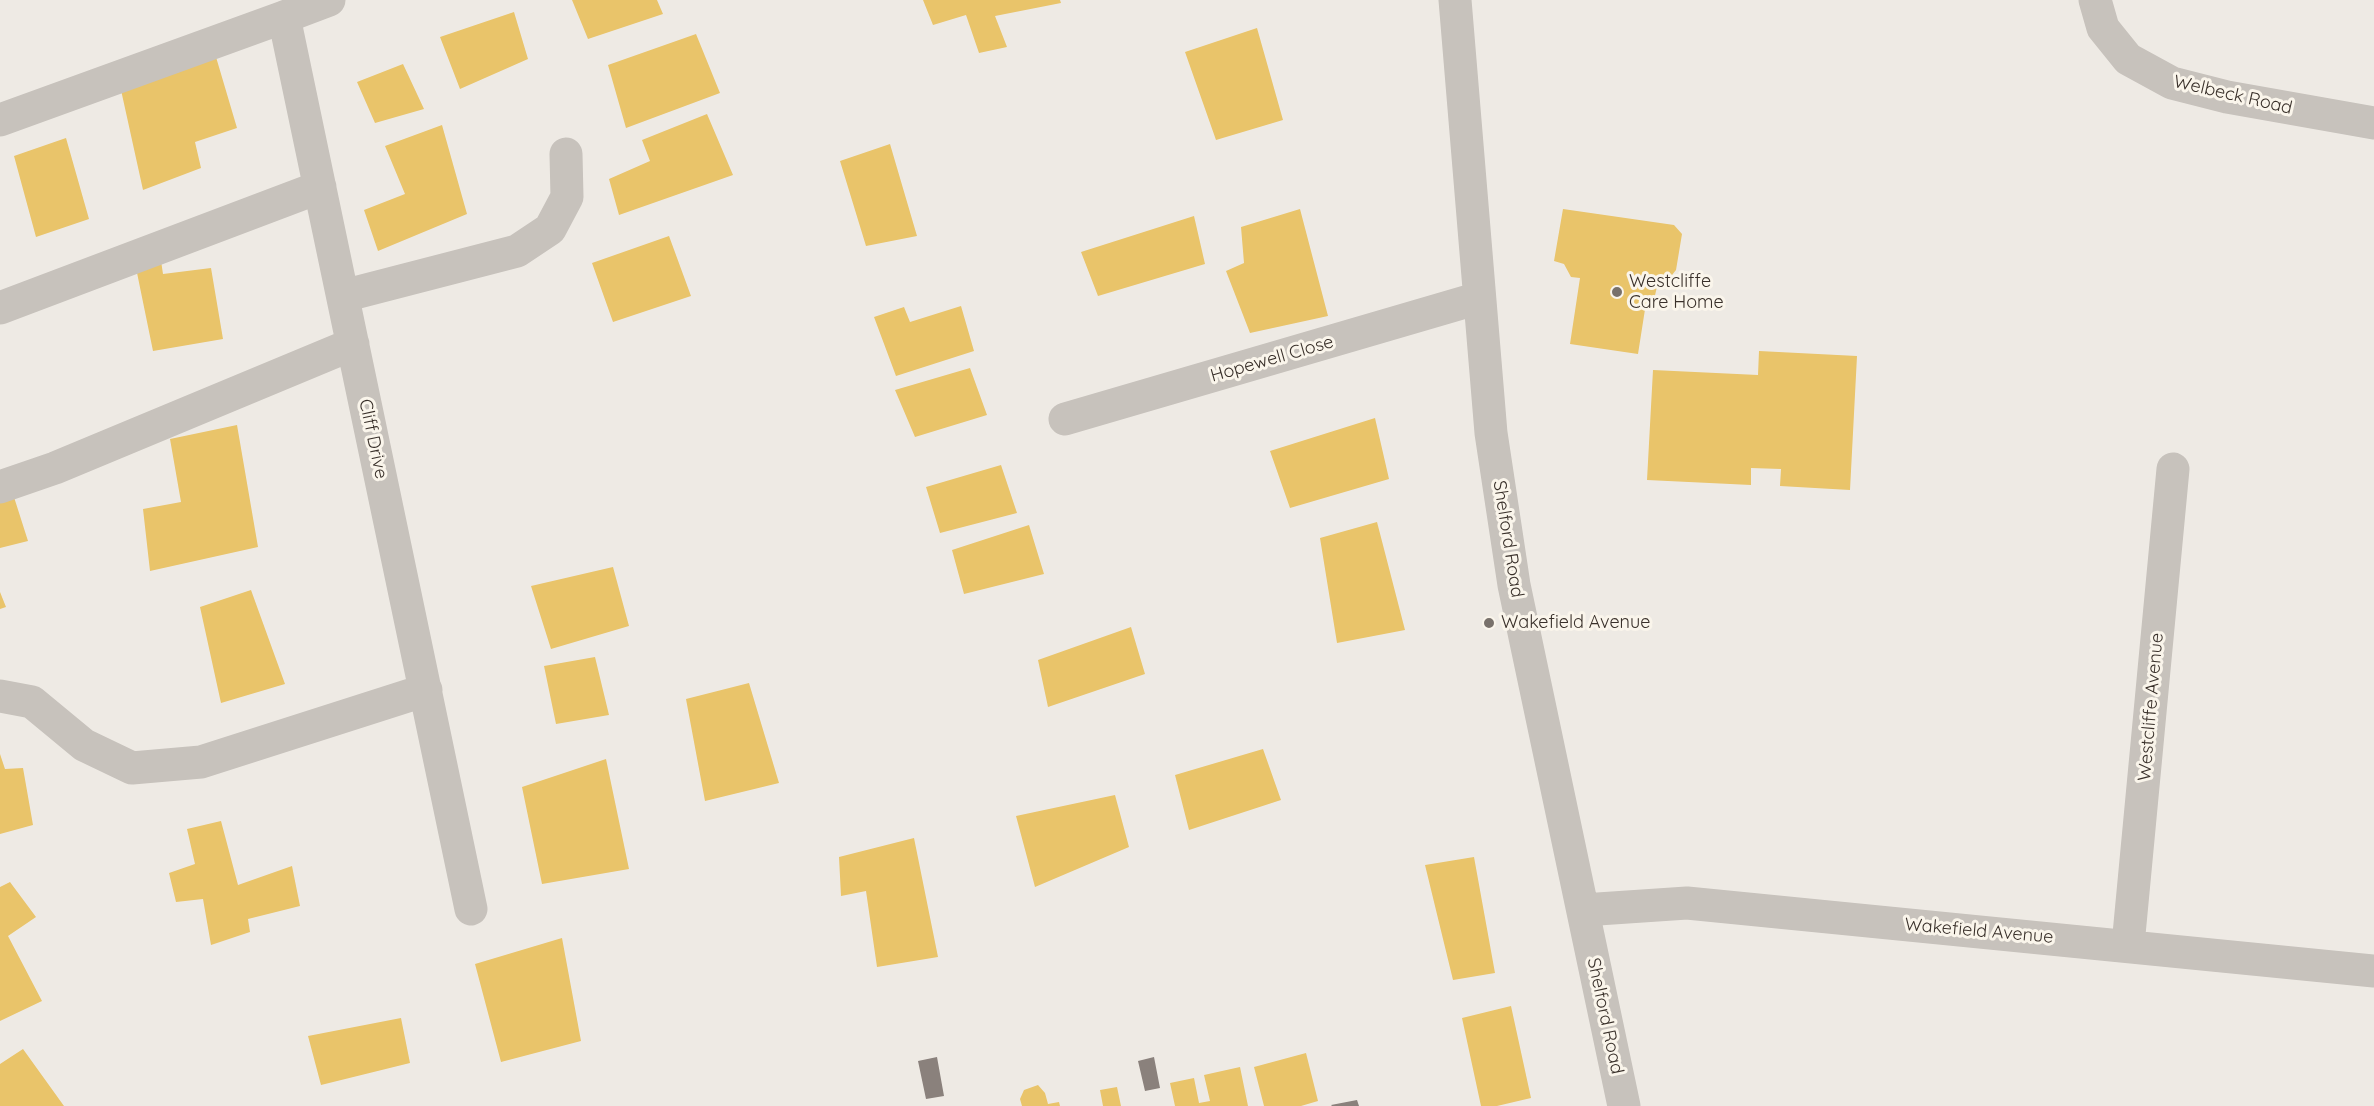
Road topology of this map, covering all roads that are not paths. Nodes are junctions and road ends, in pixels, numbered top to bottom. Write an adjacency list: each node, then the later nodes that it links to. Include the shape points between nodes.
1 (329, 0): 4 (street)
2 (1455, 0): 10 (street, Shelford Road)
3 (2095, 0): 6 (street, Welbeck Road, via 2103,28 2128,59 2172,83 2227,97)
4 (284, 16): 5 (street); 8 (street, Cliff Drive)
5 (0, 120)
6 (2374, 123)
7 (566, 154): 9 (street, via 567,196 550,229 517,251)
8 (320, 187): 9 (street, Cliff Drive); 11 (street)
9 (343, 296): 12 (street, Cliff Drive)
10 (1479, 298): 13 (street, Hopewell Close); 19 (street, Shelford Road, via 1491,433 1514,585)
11 (0, 308)
12 (352, 344): 15 (street, via 55,468); 16 (street, Cliff Drive)
13 (1065, 419)
14 (2173, 470): 20 (street, Westcliffe Avenue)
15 (0, 487)
16 (426, 690): 17 (street, via 201,762 132,768 84,745 32,702); 18 (street, Cliff Drive)
17 (0, 696)
18 (471, 909)
19 (1583, 910): 20 (street, Wakefield Avenue, via 1687,903); 22 (street, Shelford Road)
20 (2128, 945): 21 (street, Wakefield Avenue)
21 (2374, 971)
22 (1624, 1106)

